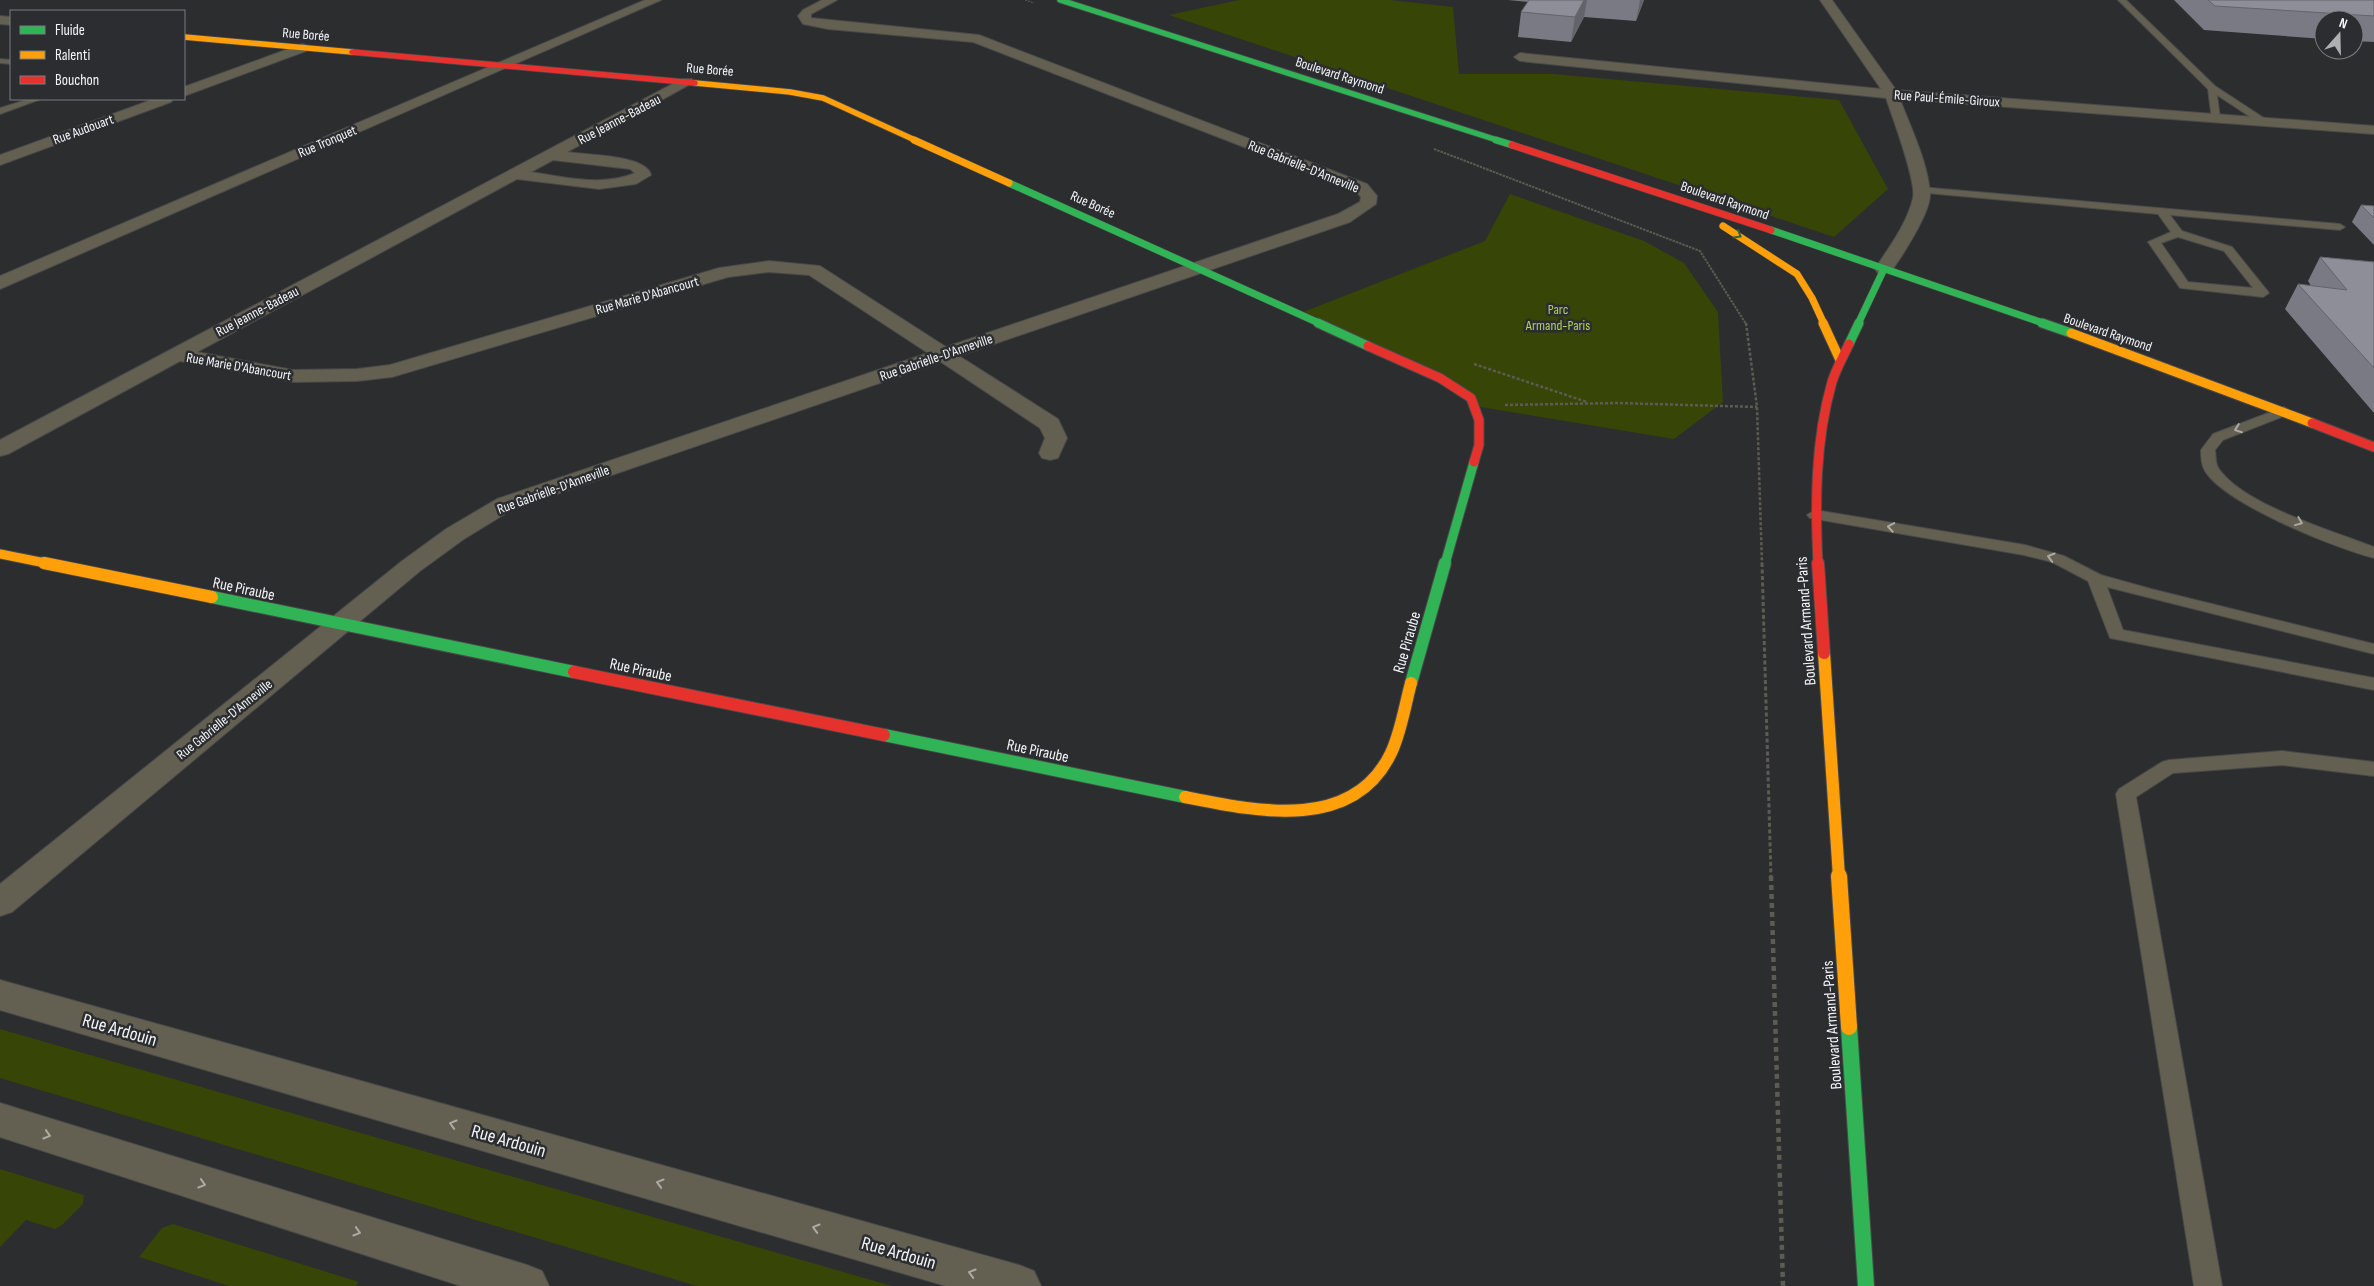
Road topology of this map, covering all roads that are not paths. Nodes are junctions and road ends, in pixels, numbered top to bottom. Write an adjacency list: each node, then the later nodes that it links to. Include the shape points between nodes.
1 (655, 0): 9 (street, Rue Tronquet)
2 (831, 0): 28 (street, Rue Gabrielle-D'Anneville, via 807,12 804,16 807,21 975,38 1361,187 1369,196 1368,204 1344,218)
3 (1060, 0): 24 (street, Boulevard Raymond)
4 (1826, 0): 13 (street, Boulevard Armand-Paris)
5 (2122, 0): 11 (lane)
6 (185, 38): 7 (street, Rue Borée)
7 (302, 48): 9 (street, Rue Borée); 12 (street)
8 (1520, 57): 13 (street, Rue Paul-Émile-Giroux)
9 (500, 66): 10 (street, Rue Borée); 30 (street, Rue Tronquet)
10 (687, 82): 20 (street, Rue Jeanne-Badeau); 28 (street, Rue Borée, via 823,98)
11 (2212, 88): 17 (lane); 18 (lane)
12 (185, 92)
13 (1890, 93): 17 (street, Rue Paul-Émile-Giroux); 23 (street, Boulevard Armand-Paris, via 1916,166)
14 (34, 100): 16 (lane)
15 (163, 100): 21 (street, Rue Audouart)
16 (0, 111)
17 (2215, 118): 18 (street, Rue Paul-Émile-Giroux)
18 (2264, 122): 19 (street, Rue Paul-Émile-Giroux)
19 (2374, 130)
20 (552, 155): 22 (street, Rue Jeanne-Badeau); 22 (street, Rue Jeanne-Badeau, via 634,165 642,170 643,175 635,181 616,184)
21 (0, 160)
22 (515, 174): 31 (street, Rue Jeanne-Badeau)
23 (1920, 190): 25 (lane); 29 (street, Boulevard Armand-Paris, via 1922,196 1911,225)
24 (1681, 200): 29 (street, Boulevard Raymond); 33 (street, one-way to 33, via 1797,274 1812,298)
25 (2161, 211): 26 (lane); 27 (lane)
26 (2340, 227)
27 (2178, 233): 27 (lane, via 2154,242 2184,286 2263,293 2228,248)
28 (1197, 268): 32 (street, Rue Gabrielle-D'Anneville); 42 (street, Rue Piraube, via 1440,378 1471,398 1479,420 1479,445 1392,751 1375,778 1349,800 1308,810 1239,808)
29 (1884, 269): 33 (street, Boulevard Armand-Paris); 34 (street, Boulevard Raymond)
30 (0, 283)
31 (176, 354): 32 (street, Rue Marie D'Abancourt, via 293,376 339,376 392,370 725,272 772,264 814,270); 36 (street, Rue Jeanne-Badeau)
32 (943, 354): 37 (street, Rue Marie D'Abancourt, via 1050,424 1056,438); 42 (street, Rue Gabrielle-D'Anneville, via 505,504 410,566)
33 (1840, 360): 38 (street, Boulevard Armand-Paris, via 1832,382 1816,466)
34 (2284, 411): 35 (street, Boulevard Raymond); 39 (lane, one-way to 39, via 2218,437 2208,450 2210,468 2246,501)
35 (2374, 447)
36 (0, 449)
37 (1050, 453)
38 (1815, 515): 41 (lane, one-way to 38, via 2058,559 2026,550); 51 (street, Boulevard Armand-Paris)
39 (2374, 553)
40 (0, 554): 42 (street, Rue Piraube)
41 (2095, 578): 43 (lane); 44 (lane, via 2116,634)
42 (340, 624): 46 (street, Rue Gabrielle-D'Anneville)
43 (2374, 649)
44 (2374, 684)
45 (2374, 769): 52 (lane, via 2282,758 2169,768 2126,794)
46 (0, 903)
47 (0, 995): 50 (street, Rue Ardouin, one-way to 47)
48 (0, 1120): 49 (street, one-way to 49)
49 (527, 1286)
50 (1019, 1286)
51 (1866, 1286)
52 (2208, 1286)

